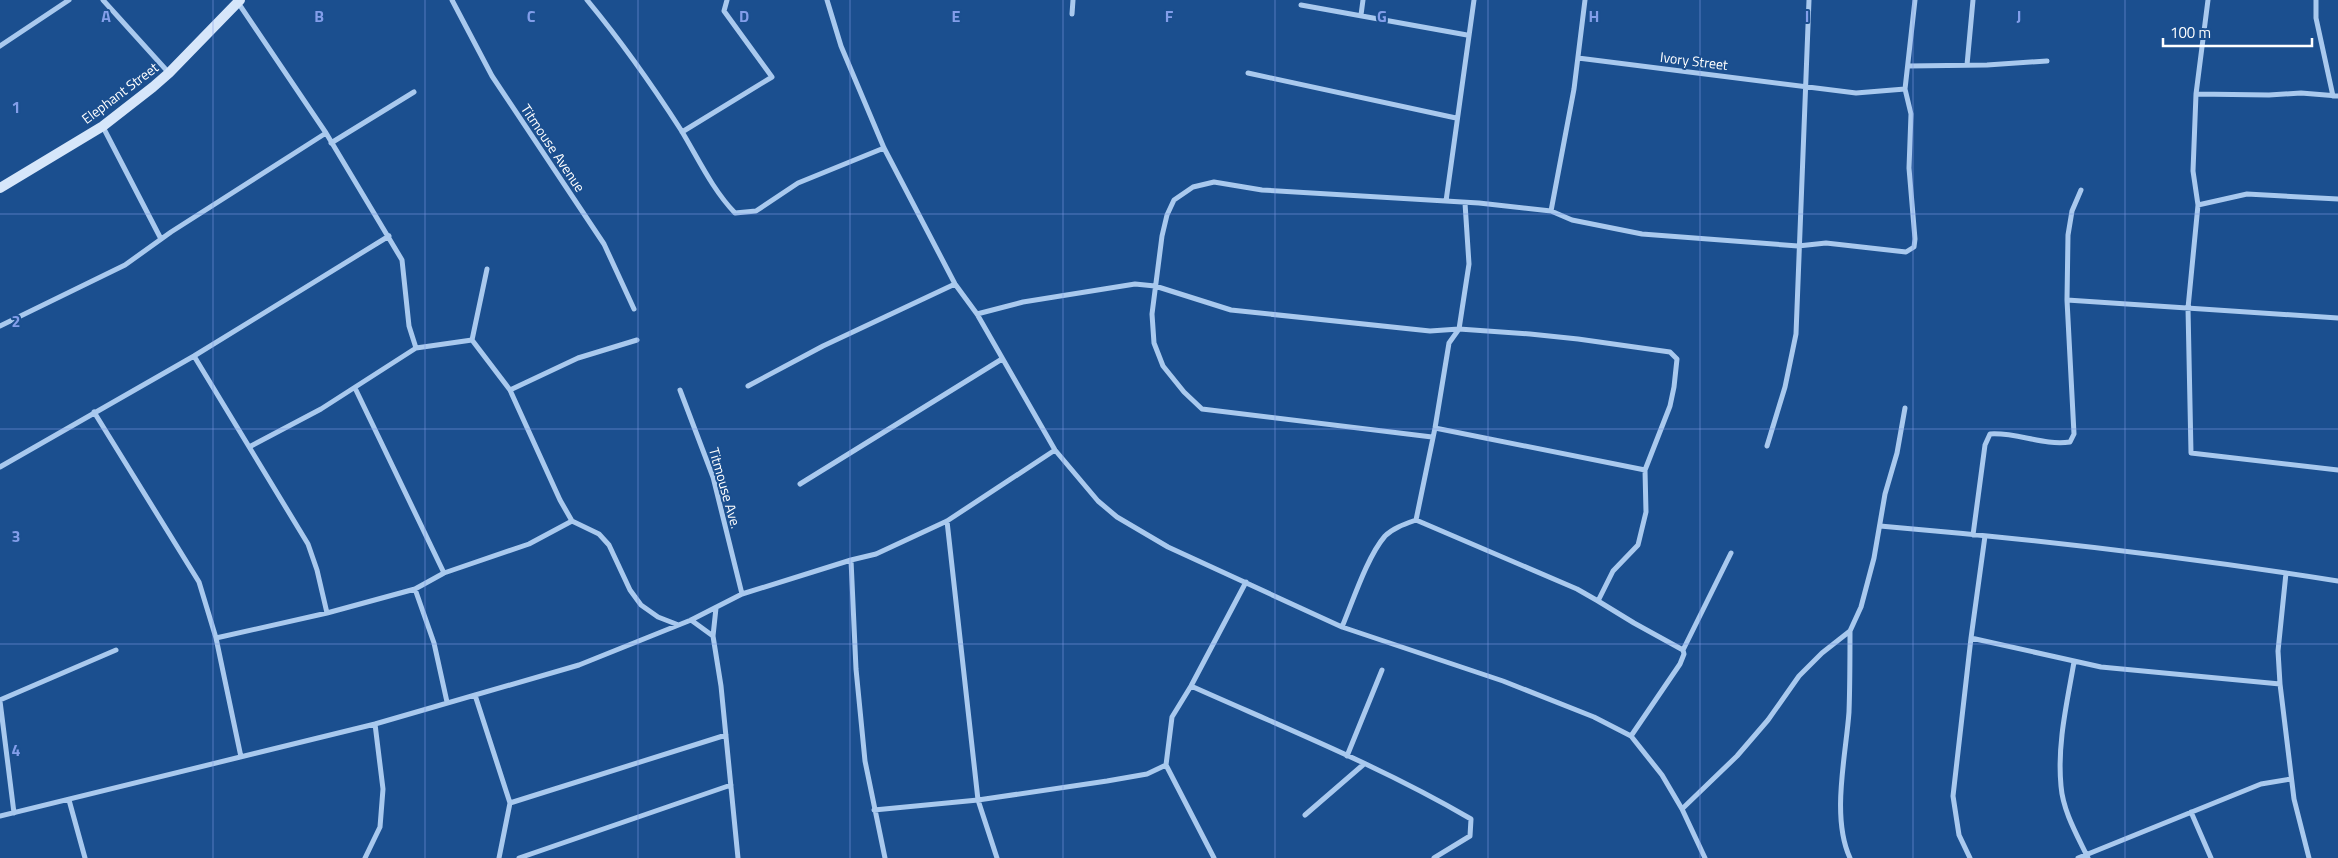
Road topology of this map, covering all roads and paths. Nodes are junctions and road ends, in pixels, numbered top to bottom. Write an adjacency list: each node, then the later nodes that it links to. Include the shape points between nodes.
1 (69, 0): 21 (street)
2 (103, 0): 26 (street)
3 (452, 0): 54 (street, Titmouse Avenue, via 492,76 604,244)
4 (587, 0): 35 (street, via 616,35)
5 (727, 0): 35 (street, via 724,11 772,77)
6 (827, 0): 38 (street, via 840,46)
7 (1073, 0): 18 (street)
8 (1363, 0): 19 (street)
9 (1474, 0): 20 (street)
10 (1585, 0): 22 (street)
11 (1809, 0): 28 (street)
12 (1915, 0): 25 (street)
13 (1973, 0): 24 (street)
14 (2208, 0): 31 (street)
15 (2316, 0): 32 (street, via 2316,18)
16 (238, 1): 26 (main road, Elephant Street); 36 (street)
17 (1301, 5): 19 (street)
18 (1072, 14)
19 (1361, 16): 20 (street)
20 (1467, 35): 33 (street)
21 (0, 46)
22 (1578, 58): 28 (street, Ivory Street); 45 (street)
23 (2047, 61): 24 (street)
24 (1967, 65): 25 (street)
25 (1908, 66): 29 (street)
26 (169, 73): 34 (main road, Elephant Street)
27 (1248, 73): 33 (street)
28 (1806, 86): 29 (street, Ivory Street, via 1866,94); 48 (street)
29 (1905, 89): 48 (street, via 1911,114 1909,168 1914,247 1906,252 1893,252 1826,243)
30 (414, 92): 37 (street)
31 (2196, 94): 32 (street); 44 (street, via 2193,171)
32 (2336, 96)
33 (1456, 118): 42 (street)
34 (103, 126): 39 (main road, Elephant Street); 47 (street)
35 (682, 132): 38 (street, via 722,200 735,213 756,211 798,183)
36 (326, 134): 37 (street); 47 (street)
37 (331, 143): 46 (street)
38 (884, 148): 50 (street)
39 (0, 188)
40 (2081, 190): 52 (street, via 2069,222)
41 (2338, 199): 44 (street, via 2247,194)
42 (1446, 201): 43 (street); 51 (street, via 1262,190 1214,182 1193,187 1174,200 1167,215)
43 (1465, 203): 45 (street); 58 (street, via 1468,264)
44 (2198, 205): 53 (street)
45 (1551, 210): 48 (street, via 1572,220 1642,234)
46 (389, 236): 61 (street, via 402,260 409,326); 62 (street)
47 (161, 239): 57 (street, via 125,265)
48 (1798, 246): 73 (street, via 1794,348 1786,387)
49 (488, 269): 59 (street)
50 (955, 284): 55 (street); 64 (street, via 823,346)
51 (1155, 286): 55 (street, via 1135,284 1023,302); 58 (street, via 1231,310 1430,331); 71 (street, via 1152,314 1154,343 1163,366 1202,409)
52 (2068, 300): 53 (street); 83 (street, via 2074,434 2070,442 2061,443 1990,434)
53 (2188, 308): 56 (street); 77 (street, via 2191,453)
54 (634, 309)
55 (977, 314): 63 (street)
56 (2338, 318)
57 (0, 326)
58 (1459, 329): 70 (street, via 1449,343); 76 (street, via 1578,339 1670,352 1677,359 1670,406)
59 (472, 340): 61 (street); 66 (street)
60 (637, 340): 66 (street, via 578,358)
61 (416, 348): 65 (street)
62 (194, 356): 69 (street); 72 (street)
63 (1002, 359): 74 (street); 78 (street)
64 (748, 386)
65 (356, 388): 72 (street); 87 (street)
66 (510, 390): 80 (street)
67 (680, 390): 92 (street, Titmouse Ave., via 713,477)
68 (1905, 408): 82 (street)
69 (94, 412): 75 (street); 101 (street, via 199,582)
70 (1435, 428): 71 (street); 76 (street)
71 (1432, 438): 79 (street)
72 (251, 446): 95 (street, via 308,544)
73 (1767, 446)
74 (1056, 450): 81 (street); 90 (street, via 1098,501 1116,517 1168,547)
75 (0, 467)
76 (1645, 470): 93 (street, via 1646,512 1638,545 1613,571)
77 (2338, 470)
78 (800, 484)
79 (1416, 520): 93 (street); 98 (street, via 1401,525 1386,536 1375,552)
80 (572, 521): 87 (street, via 529,544); 97 (street, via 599,534 609,545 630,590 641,605)
81 (947, 521): 86 (street, via 876,554); 122 (street)
82 (1880, 526): 83 (street); 99 (street, via 1861,607)
83 (1973, 535): 84 (street)
84 (1985, 536): 88 (street); 102 (street)
85 (1732, 553): 104 (street)
86 (851, 560): 92 (street); 125 (street, via 856,669 865,761)
87 (444, 573): 91 (street)
88 (2286, 573): 89 (street); 107 (street, via 2278,652)
89 (2338, 581)
90 (1246, 582): 98 (street); 108 (street)
91 (415, 589): 95 (street); 111 (street, via 434,643)
92 (742, 594): 94 (street)
93 (1598, 601): 104 (street)
94 (716, 608): 96 (street); 100 (street)
95 (327, 613): 101 (street)
96 (691, 620): 97 (street); 100 (street)
97 (676, 624): 109 (street, via 579,665)
98 (1342, 626): 114 (street, via 1504,681 1594,717)
99 (1850, 631): 124 (street, via 1799,676 1737,756); 141 (street, via 1842,820)
100 (713, 636): 113 (street)
101 (216, 638): 116 (street)
102 (1971, 638): 105 (street); 142 (street, via 1954,796 1959,835)
103 (116, 650): 110 (street)
104 (1683, 650): 114 (street, via 1680,664)
105 (2074, 662): 107 (street, via 2101,668); 130 (street, via 2062,731 2061,786 2068,814)
106 (1382, 670): 115 (street)
107 (2280, 684): 119 (street)
108 (1191, 686): 115 (street); 118 (street, via 1172,717)
109 (475, 695): 111 (street); 123 (street)
110 (0, 700): 127 (street)
111 (447, 702): 112 (street)
112 (375, 724): 116 (street); 132 (street, via 383,789 381,818)
113 (726, 734): 120 (street); 123 (street)
114 (1631, 736): 124 (street, via 1662,775)
115 (1347, 756): 117 (street)
116 (241, 757): 121 (street)
117 (1364, 764): 129 (street); 139 (street, via 1471,819 1470,836)
118 (1166, 765): 122 (street, via 1147,774); 138 (street)
119 (2291, 779): 126 (street, via 2261,784); 145 (street)
120 (731, 785): 134 (street); 135 (street)
121 (69, 800): 127 (street); 131 (street)
122 (978, 800): 125 (street); 137 (street)
123 (510, 803): 133 (street)
124 (1682, 809): 140 (street)
125 (874, 810): 136 (street)
126 (2191, 812): 130 (street); 144 (street)
127 (14, 813): 128 (street)
128 (0, 816)
129 (1305, 816)
130 (2087, 856): 143 (street)
131 (85, 858)
132 (365, 858)
133 (499, 858)
134 (519, 858)
135 (738, 858)
136 (885, 858)
137 (997, 858)
138 (1214, 858)
139 (1434, 858)
140 (1705, 858)
141 (1850, 858)
142 (1970, 858)
143 (2078, 858)
144 (2211, 858)
145 (2310, 858)

